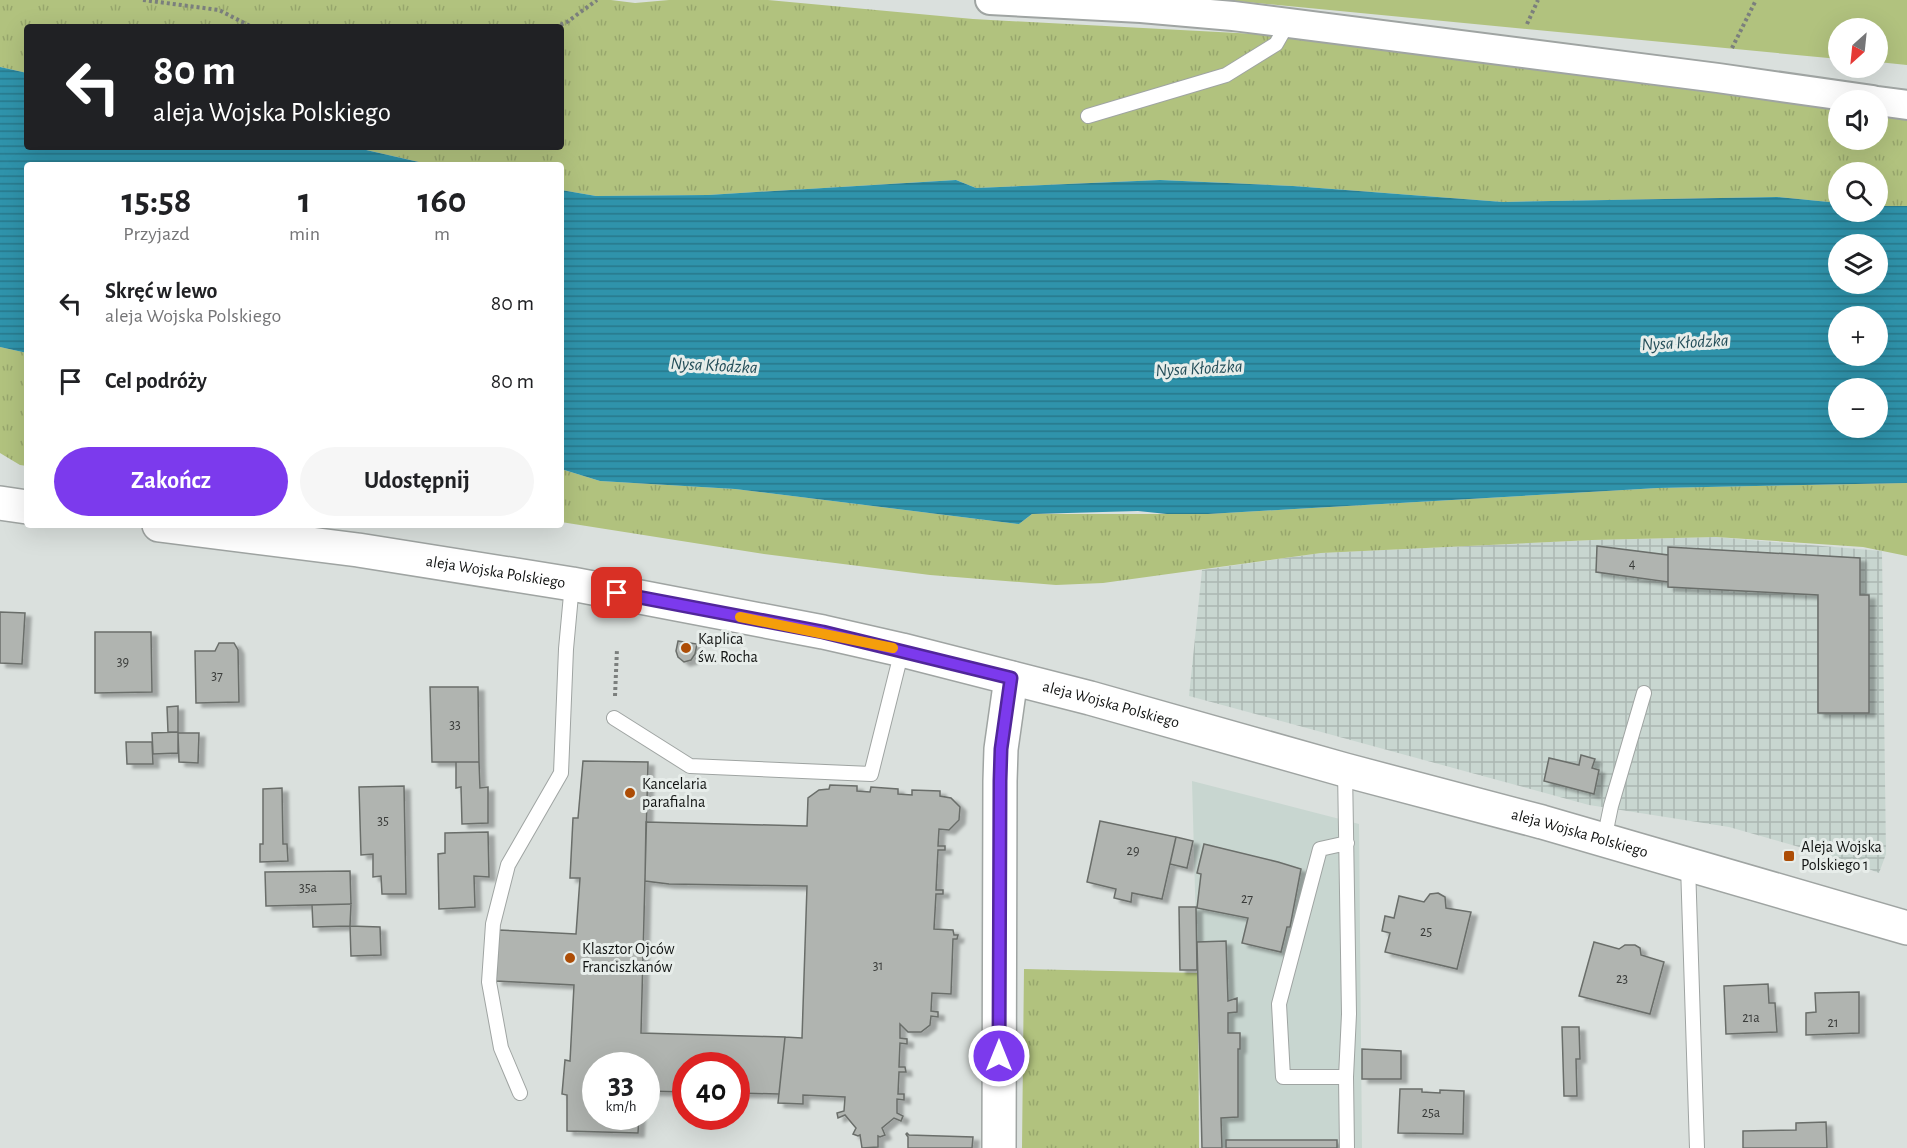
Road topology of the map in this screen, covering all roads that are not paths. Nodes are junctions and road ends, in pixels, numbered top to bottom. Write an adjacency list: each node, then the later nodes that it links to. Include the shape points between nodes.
1 (990, 0): 2 (street, via 1233,15)
2 (1288, 23): 3 (street); 6 (lane, via 1276,44 1226,75)
3 (1828, 94)
4 (1888, 102): 5 (street)
5 (1907, 105)
6 (1088, 116)
7 (0, 503): 8 (street)
8 (24, 507)
9 (183, 528): 10 (street, aleja Wojska Polskiego, via 358,550)
10 (572, 584): 11 (street, aleja Wojska Polskiego); 21 (lane, via 561,773 508,865 493,924 489,982 501,1048)
11 (902, 650): 12 (street, aleja Wojska Polskiego); 14 (lane, via 871,774 690,766)
12 (1011, 678): 15 (street, aleja Wojska Polskiego); 22 (street, via 1000,781)
13 (1644, 693): 16 (lane)
14 (614, 718)
15 (1345, 770): 16 (street, aleja Wojska Polskiego); 17 (lane)
16 (1604, 840): 18 (street, aleja Wojska Polskiego)
17 (1347, 843): 20 (lane); 20 (lane, via 1320,849 1280,1004 1283,1077)
18 (1688, 864): 19 (street, aleja Wojska Polskiego); 24 (lane)
19 (1907, 928)
20 (1346, 1077): 23 (lane)
21 (520, 1093)
22 (999, 1148)
23 (1347, 1148)
24 (1697, 1148)

